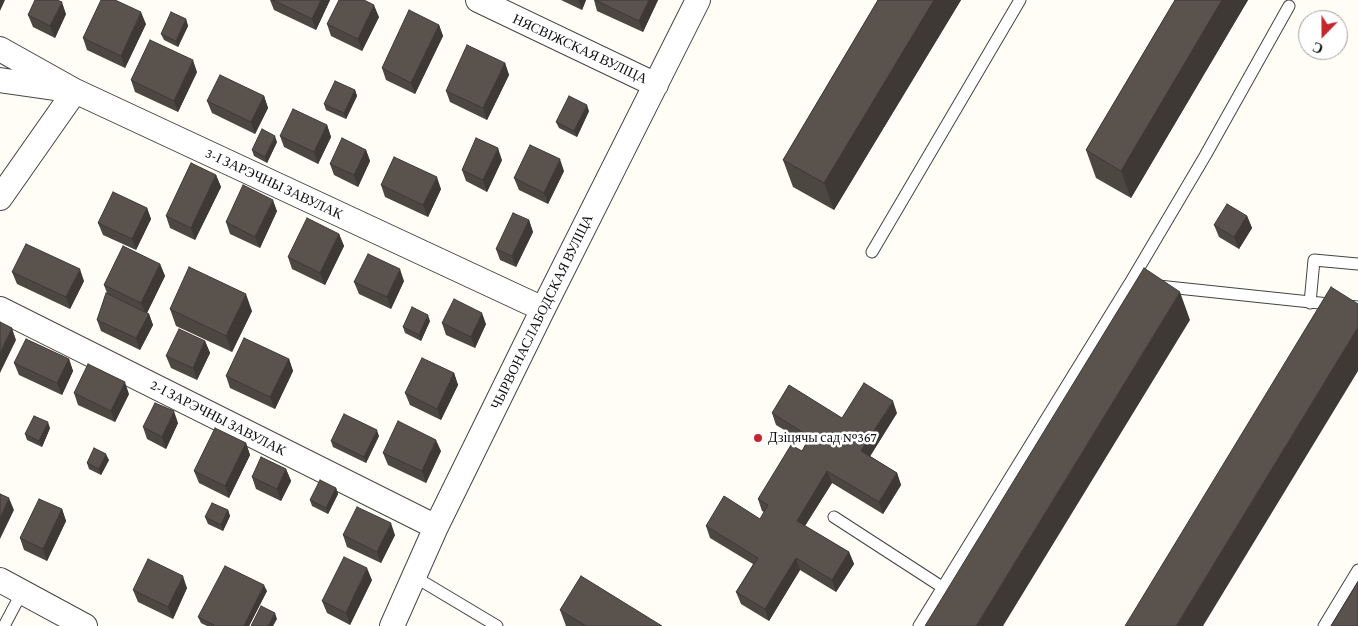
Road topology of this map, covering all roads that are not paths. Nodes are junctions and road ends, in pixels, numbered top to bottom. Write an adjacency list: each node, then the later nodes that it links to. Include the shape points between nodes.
1 (478, 0): 7 (street, НЯСВІЖСКАЯ ВУЛІЦА)
2 (698, 0): 7 (street, ЧЫРВОНАСЛАБОДСКАЯ ВУЛІЦА)
3 (1020, 0): 10 (lane)
4 (1289, 6): 12 (lane)
5 (0, 49): 8 (street)
6 (0, 80): 8 (street, 3-І ЗАРЭЧНЫ ЗАВУЛАК)
7 (656, 85): 16 (street, ЧЫРВОНАСЛАБОДСКАЯ ВУЛІЦА)
8 (75, 92): 9 (street); 16 (street, 3-І ЗАРЭЧНЫ ЗАВУЛАК)
9 (0, 198)
10 (872, 252)
11 (1358, 264): 13 (lane, via 1314,260)
12 (1130, 283): 13 (lane); 22 (lane)
13 (1310, 303): 14 (lane, via 1320,308)
14 (1358, 307)
15 (0, 309): 18 (street, 2-І ЗАРЭЧНЫ ЗАВУЛАК)
16 (542, 309): 18 (street, ЧЫРВОНАСЛАБОДСКАЯ ВУЛІЦА)
17 (834, 517): 22 (lane)
18 (436, 527): 20 (street, ЧЫРВОНАСЛАБОДСКАЯ ВУЛІЦА)
19 (1358, 570): 29 (lane)
20 (415, 577): 26 (street, ЧЫРВОНАСЛАБОДСКАЯ ВУЛІЦА); 27 (lane)
21 (0, 580): 23 (street)
22 (942, 588): 28 (lane)
23 (22, 592): 24 (lane); 25 (street)
24 (4, 626)
25 (85, 626)
26 (392, 626)
27 (497, 626)
28 (919, 626)
29 (1324, 626)

